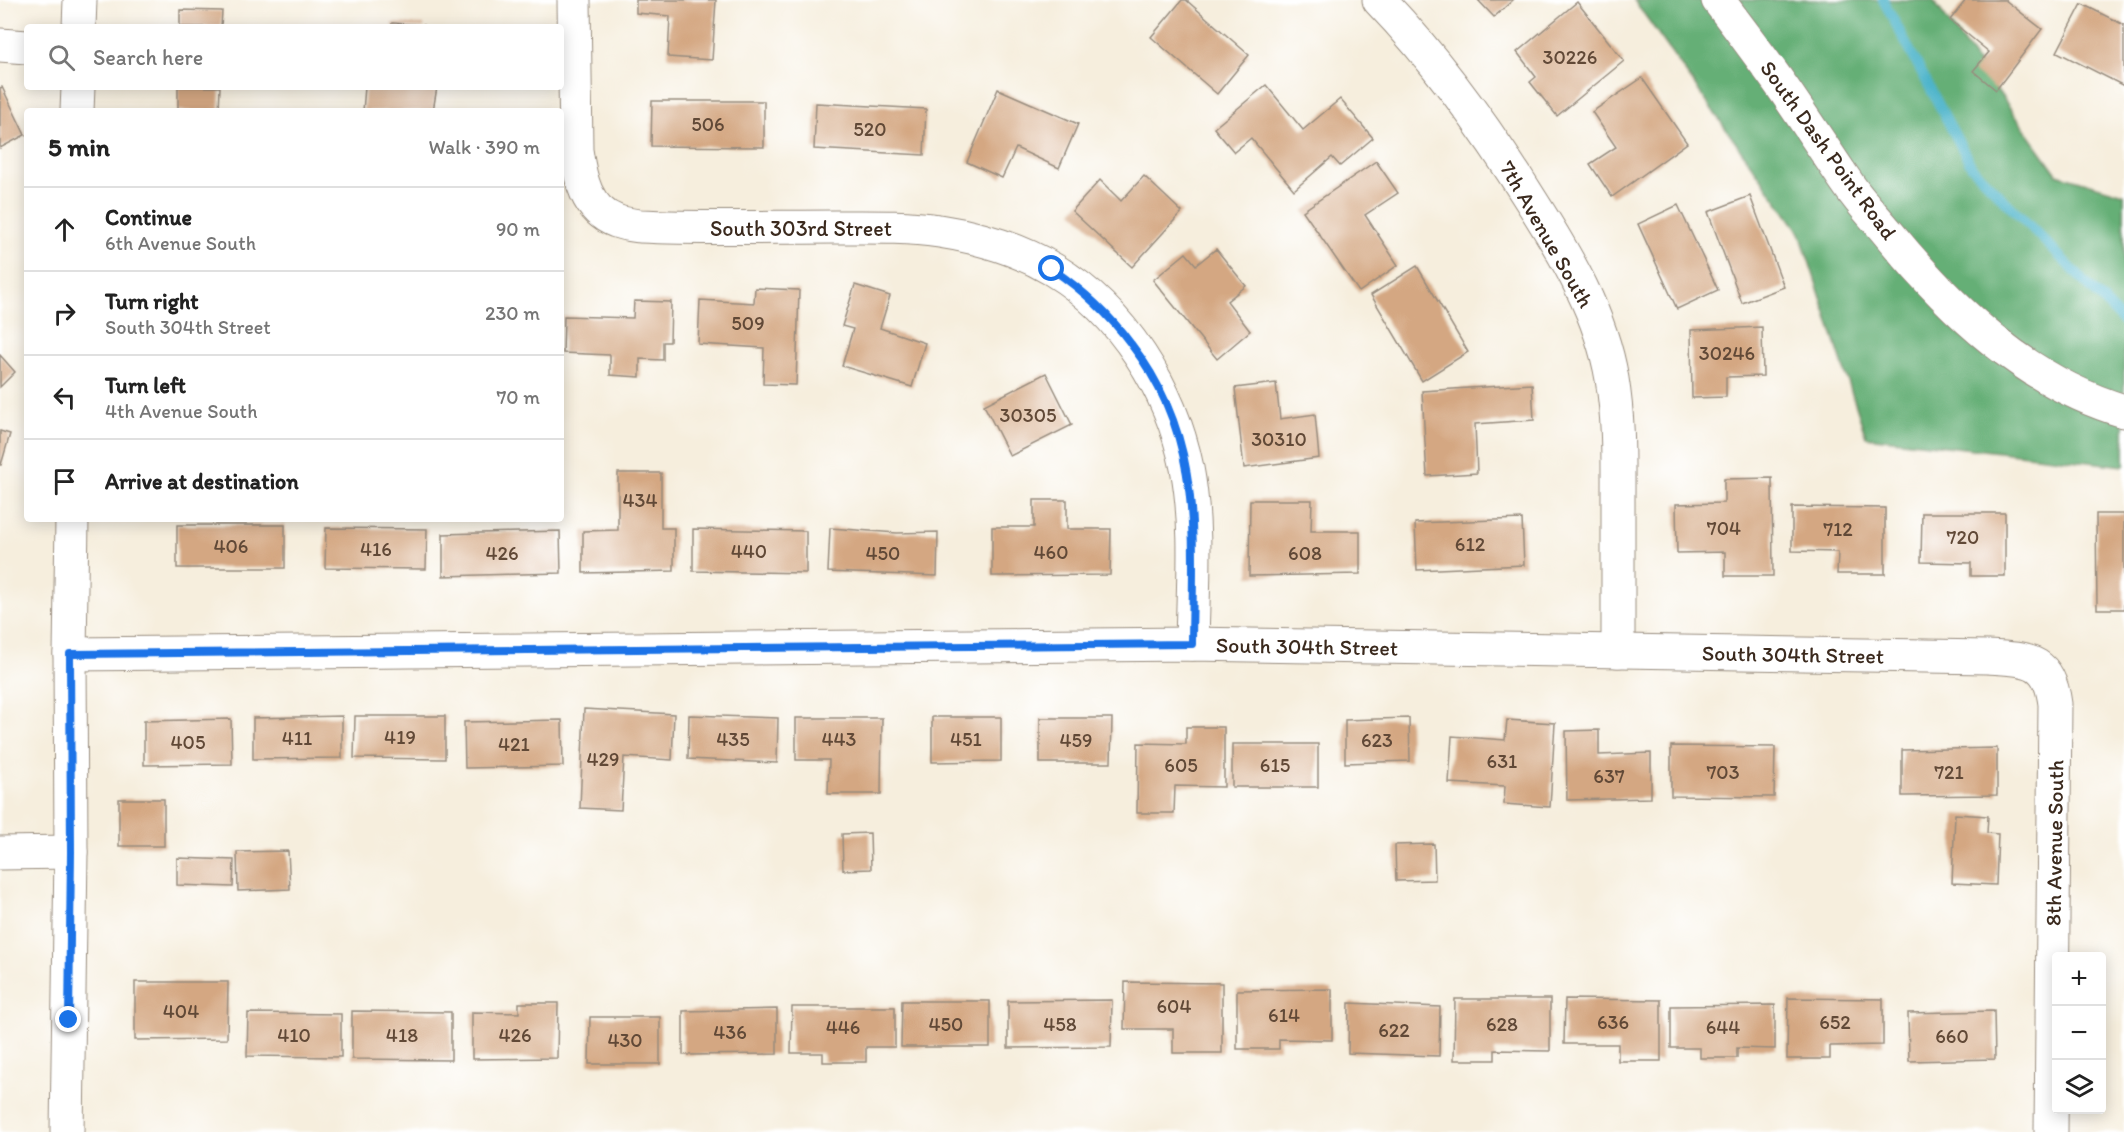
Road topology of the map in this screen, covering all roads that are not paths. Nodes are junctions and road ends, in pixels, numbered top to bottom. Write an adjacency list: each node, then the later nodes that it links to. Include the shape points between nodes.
1 (80, 0): 5 (street)
2 (573, 0): 12 (street, South 303rd Street, via 576,150 587,195 599,212 616,221 640,226 879,227 937,231 1023,254 1071,282 1114,322 1146,363 1167,402 1181,441 1193,530)
3 (1379, 0): 13 (street, 7th Avenue South, via 1455,87 1500,150 1576,275 1596,319 1606,348 1618,426)
4 (1718, 0): 10 (street, South Dash Point Road, via 1851,188 1946,300 1997,345 2044,377 2098,404)
5 (79, 24)
6 (0, 45): 7 (street)
7 (24, 47)
8 (78, 90): 9 (street)
9 (77, 108)
10 (2124, 411)
11 (72, 522): 14 (street)
12 (1192, 644): 13 (street, South 304th Street); 14 (street, South 304th Street)
13 (1618, 651): 15 (street, South 304th Street, via 1988,657)
14 (70, 654): 17 (street)
15 (2040, 666): 19 (street, 8th Avenue South, via 2053,688 2055,704)
16 (0, 852): 17 (street)
17 (71, 852): 18 (street)
18 (67, 1132)
19 (2051, 1132)

